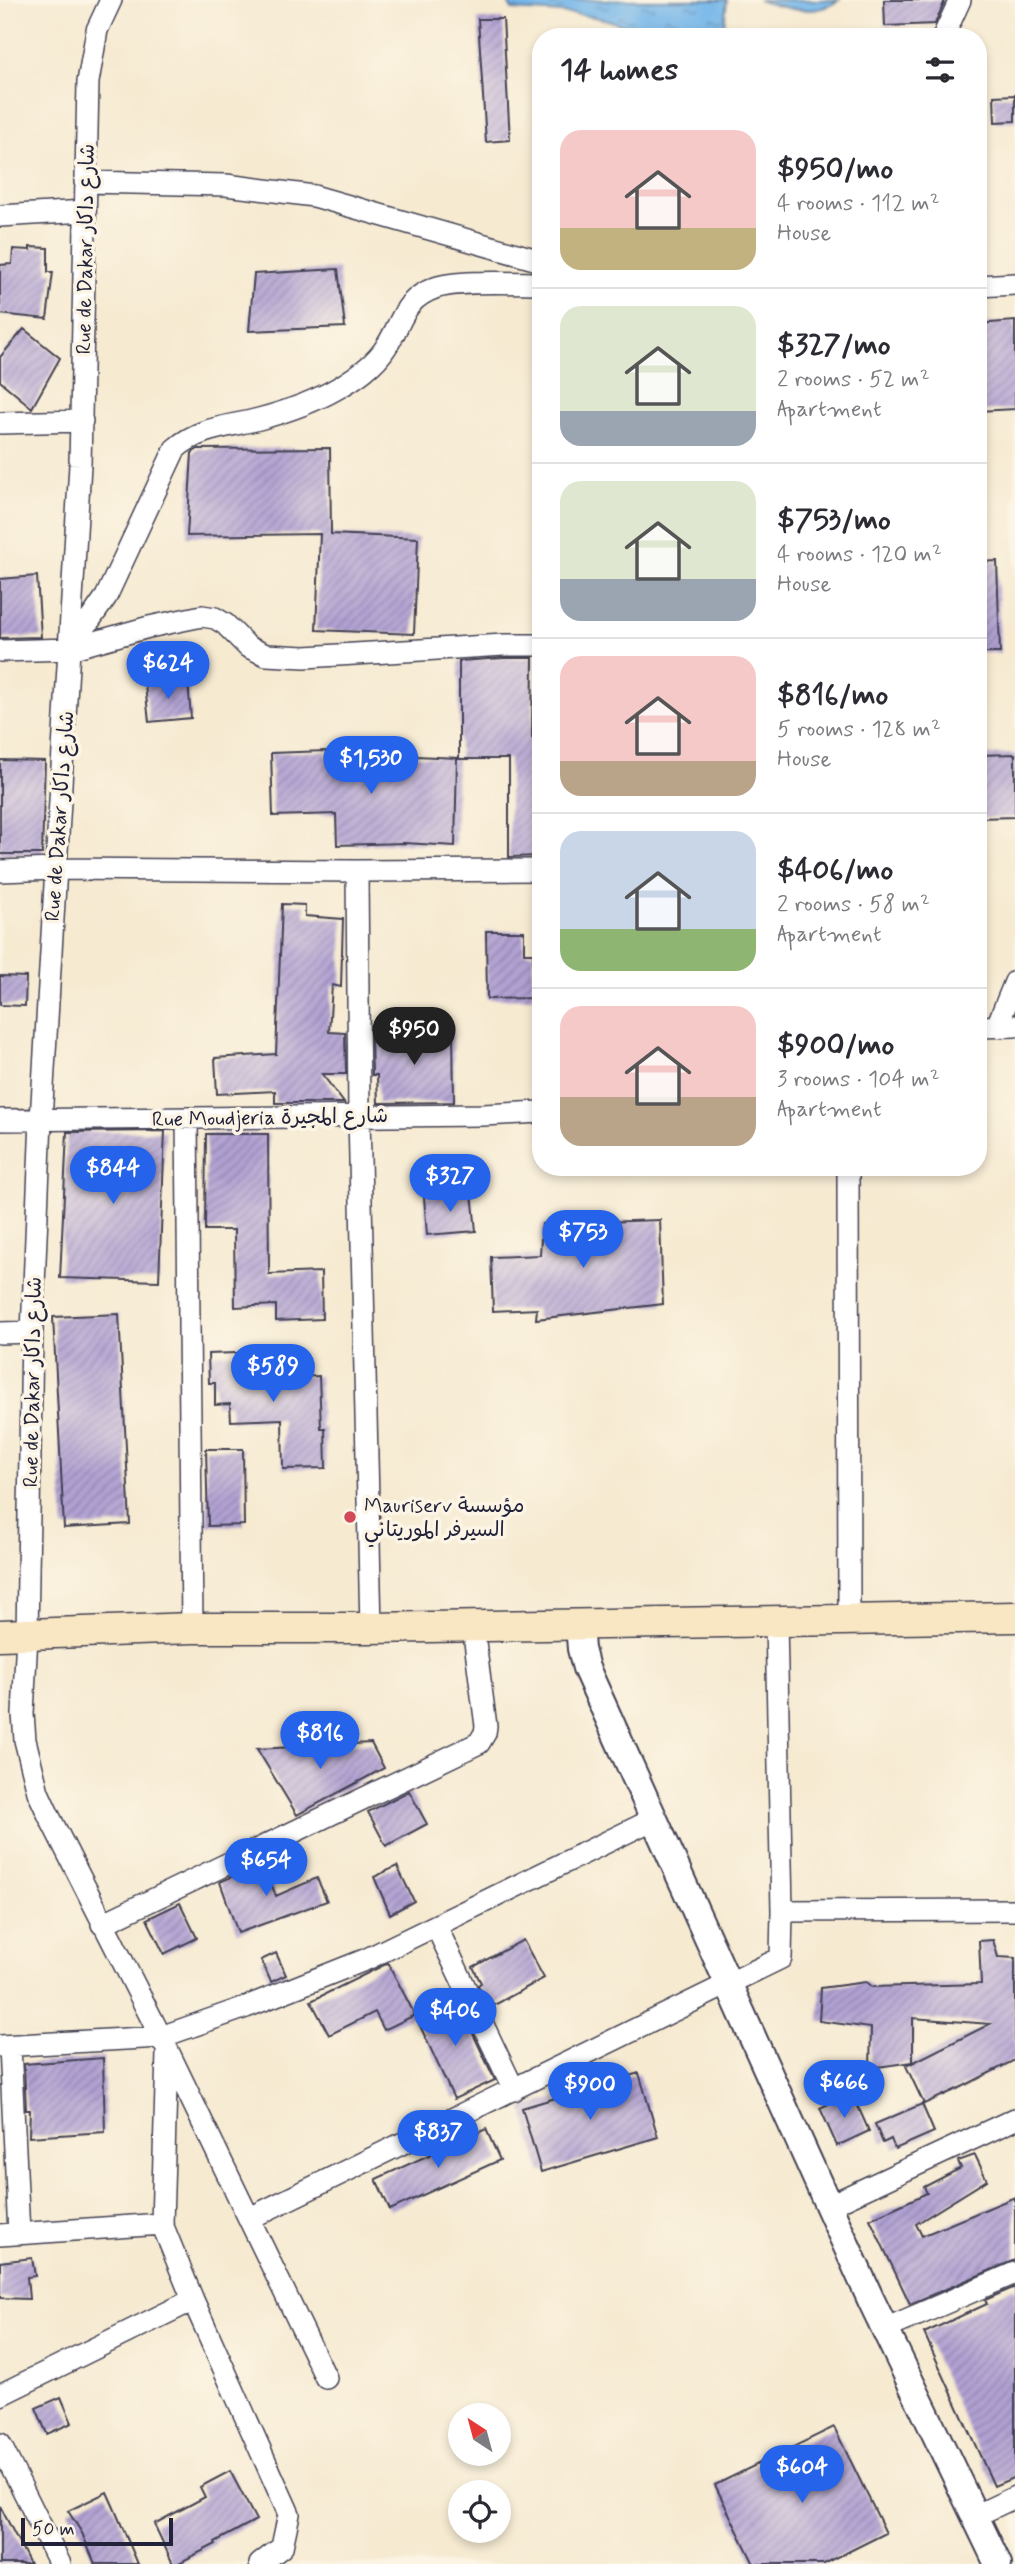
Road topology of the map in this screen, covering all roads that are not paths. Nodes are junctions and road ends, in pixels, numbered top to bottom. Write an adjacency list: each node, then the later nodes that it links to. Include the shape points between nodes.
1 (111, 0): 4 (street, Rue de Dakar شارع داكار, via 97,30 88,82)
2 (960, 0): 3 (street)
3 (947, 28)
4 (85, 181): 5 (street, Rue de Dakar شارع داكار); 7 (street, via 226,185 314,196)
5 (85, 211): 6 (street); 11 (street, Rue de Dakar شارع داكار)
6 (0, 216)
7 (532, 258)
8 (532, 283): 14 (street, via 438,287 418,296 374,361 336,389 292,409 210,428 186,440 176,449 106,597)
9 (1015, 284): 10 (street)
10 (987, 286)
11 (82, 421): 12 (street); 14 (street, Rue de Dakar شارع داكار)
12 (0, 423)
13 (532, 645): 14 (street, via 306,657 265,655 248,648 225,624 202,616)
14 (70, 649): 15 (street); 16 (street, Rue de Dakar شارع داكار)
15 (0, 651)
16 (55, 869): 18 (street); 19 (street); 26 (street, Rue de Dakar شارع داكار)
17 (532, 870): 19 (street)
18 (0, 871)
19 (357, 871): 23 (street)
20 (1015, 982): 21 (street)
21 (997, 1027)
22 (532, 1112): 23 (street, Rue Moudjeria شارع المجيرة)
23 (359, 1116): 24 (street, Rue Moudjeria شارع المجيرة); 36 (street)
24 (187, 1118): 26 (street, Rue Moudjeria شارع المجيرة); 35 (street)
25 (0, 1120): 26 (street, Rue Moudjeria شارع المجيرة)
26 (41, 1120): 28 (street, Rue de Dakar شارع داكار)
27 (848, 1176): 32 (street)
28 (32, 1332): 29 (street); 37 (street, Rue de Dakar شارع داكار)
29 (0, 1333)
30 (1015, 1617): 32 (main road)
31 (776, 1621): 32 (main road); 33 (main road); 40 (street)
32 (849, 1621)
33 (579, 1625): 34 (main road); 38 (street, via 586,1668)
34 (473, 1627): 36 (main road); 41 (street, via 486,1726 479,1743)
35 (192, 1628): 36 (main road); 37 (main road)
36 (371, 1628)
37 (14, 1635): 41 (street, Rue de Dakar شارع داكار, via 30,1767 48,1816)
38 (654, 1819): 42 (street); 43 (street)
39 (1015, 1910): 40 (street)
40 (782, 1911): 43 (street, via 781,1958)
41 (102, 1924): 44 (street, Rue de Dakar شارع داكار)
42 (436, 1926): 44 (street); 46 (street)
43 (729, 1984): 46 (street); 48 (street)
44 (164, 2044): 45 (street); 49 (street, Rue de Dakar شارع داكار); 50 (street)
45 (5, 2046): 51 (street)
46 (513, 2090): 49 (street)
47 (1015, 2119): 48 (street)
48 (828, 2206): 54 (street)
49 (250, 2218): 55 (street, Rue de Dakar شارع داكار)
50 (162, 2224): 51 (street); 53 (street)
51 (10, 2234)
52 (1015, 2273): 54 (street)
53 (193, 2300): 56 (street); 61 (street, via 289,2515 282,2547)
54 (884, 2329): 59 (street)
55 (326, 2378)
56 (0, 2395)
57 (0, 2444): 60 (street)
58 (1015, 2497): 59 (street)
59 (975, 2516): 62 (street)
60 (60, 2564)
61 (260, 2564)
62 (998, 2564)

